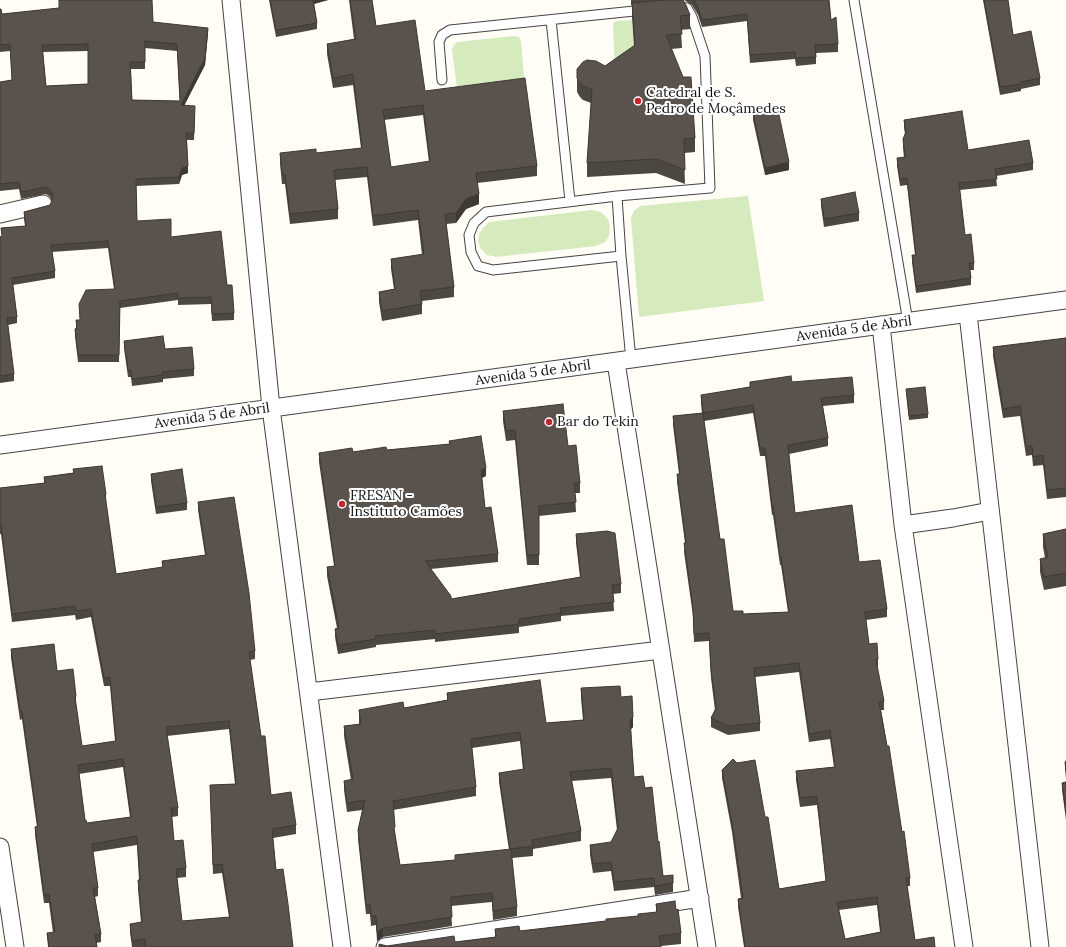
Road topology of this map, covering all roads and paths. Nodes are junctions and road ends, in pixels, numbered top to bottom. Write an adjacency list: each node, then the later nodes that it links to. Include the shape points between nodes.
1 (231, 0): 17 (street)
2 (854, 0): 14 (lane)
3 (666, 8): 7 (lane, via 687,8 705,56 710,188)
4 (651, 10): 5 (lane)
5 (551, 20): 6 (lane, via 450,30 442,35 439,42); 8 (lane)
6 (442, 80)
7 (617, 196): 8 (lane); 11 (lane)
8 (570, 202): 11 (lane, via 486,212 474,223 469,235 471,252 478,266 493,270)
9 (43, 204): 10 (street)
10 (0, 214)
11 (621, 256): 16 (lane)
12 (1066, 300): 13 (street, Avenida 5 de Abril)
13 (968, 314): 14 (street, Avenida 5 de Abril); 19 (street)
14 (908, 322): 15 (street, Avenida 5 de Abril)
15 (881, 326): 16 (street, Avenida 5 de Abril); 20 (street)
16 (623, 361): 17 (street, Avenida 5 de Abril); 21 (street)
17 (272, 408): 18 (street, Avenida 5 de Abril); 22 (street)
18 (0, 445)
19 (990, 511): 20 (street); 30 (street)
20 (903, 525): 29 (street)
21 (661, 650): 22 (street); 24 (street)
22 (309, 692): 26 (street)
23 (0, 847): 25 (street)
24 (700, 898): 27 (street); 28 (street)
25 (9, 938)
26 (342, 947)
27 (385, 947)
28 (708, 947)
29 (964, 947)
30 (1040, 947)

